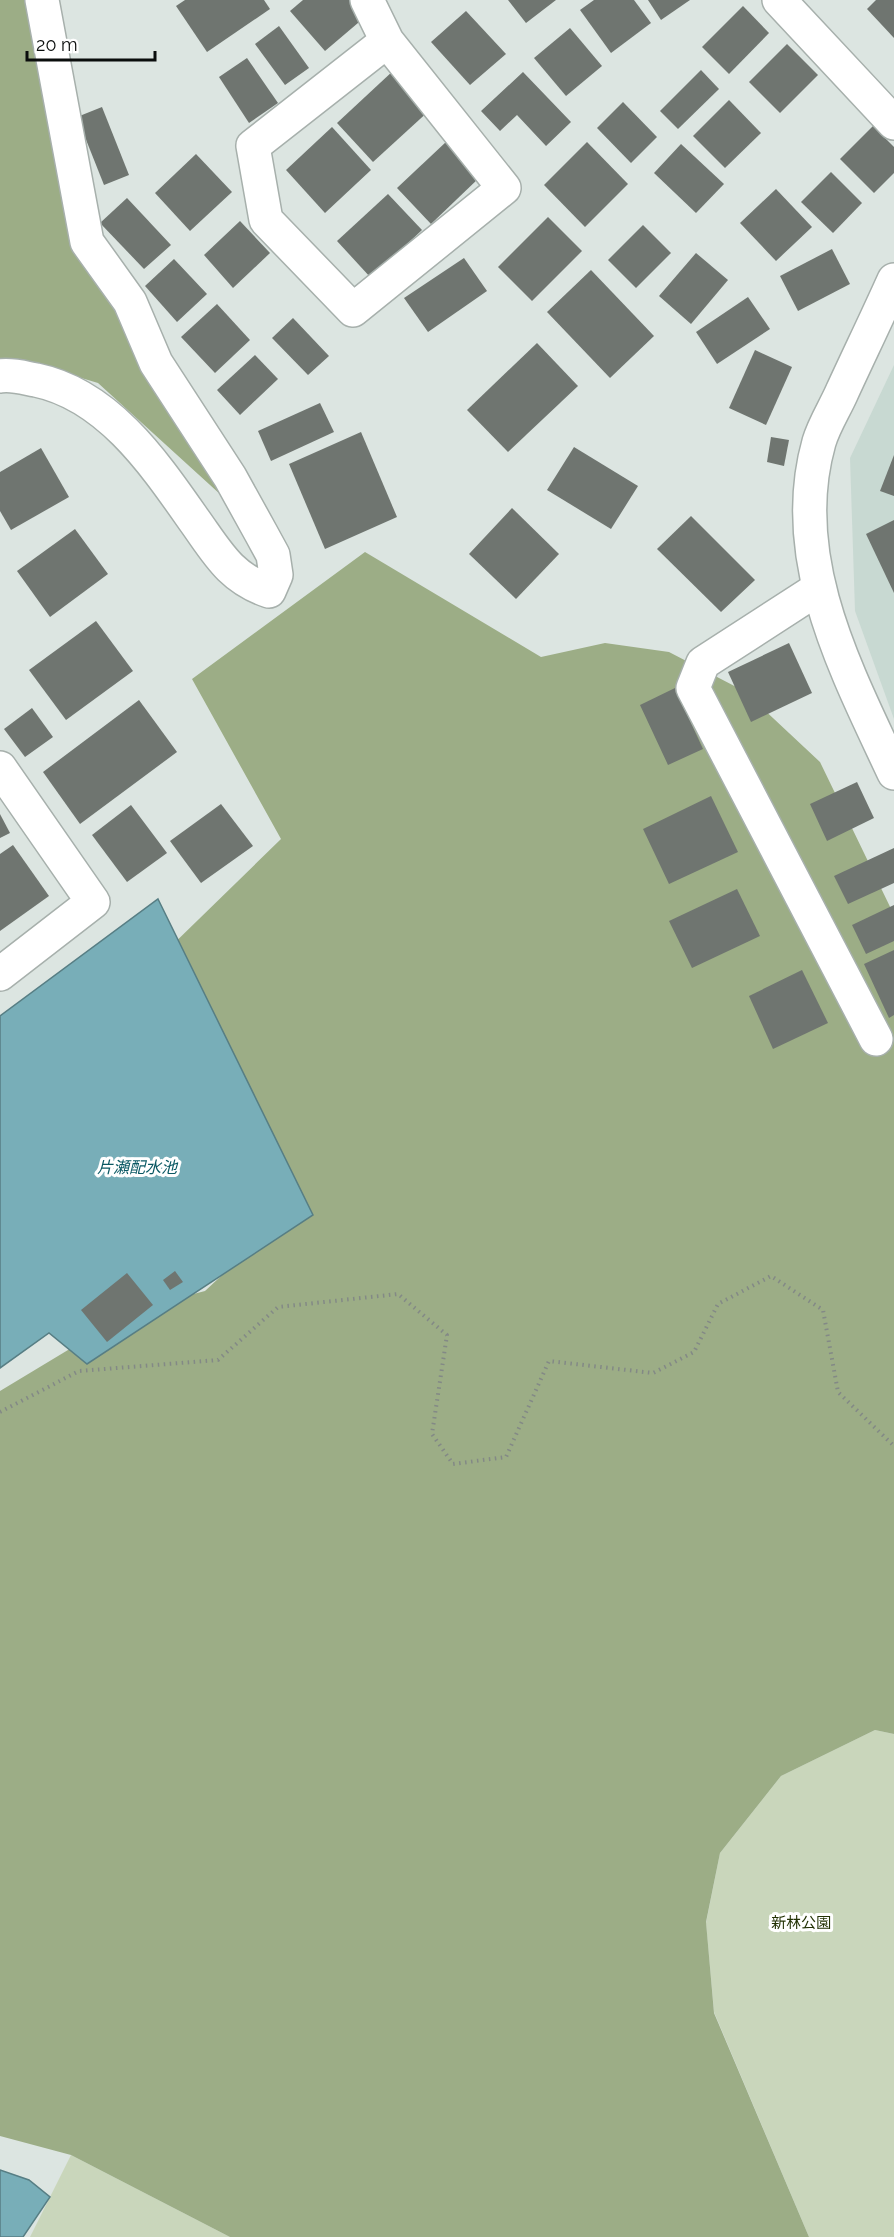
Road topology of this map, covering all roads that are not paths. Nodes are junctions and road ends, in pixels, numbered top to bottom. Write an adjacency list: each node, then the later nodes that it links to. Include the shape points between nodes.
1 (42, 0): 7 (street, via 87,242 130,302 156,363 230,477 273,555 276,575 269,591 253,586 230,570 162,474 91,401 54,384)
2 (367, 0): 4 (street)
3 (779, 0): 5 (street)
4 (387, 41): 4 (street, via 504,188 353,310 266,220 253,147)
5 (894, 123)
6 (894, 280): 8 (street, via 820,441 810,488 808,525)
7 (0, 376)
8 (819, 588): 10 (street, via 843,663); 12 (street, via 703,663 693,688)
9 (0, 768): 11 (street, via 93,902)
10 (894, 773)
11 (0, 974)
12 (876, 1039)

